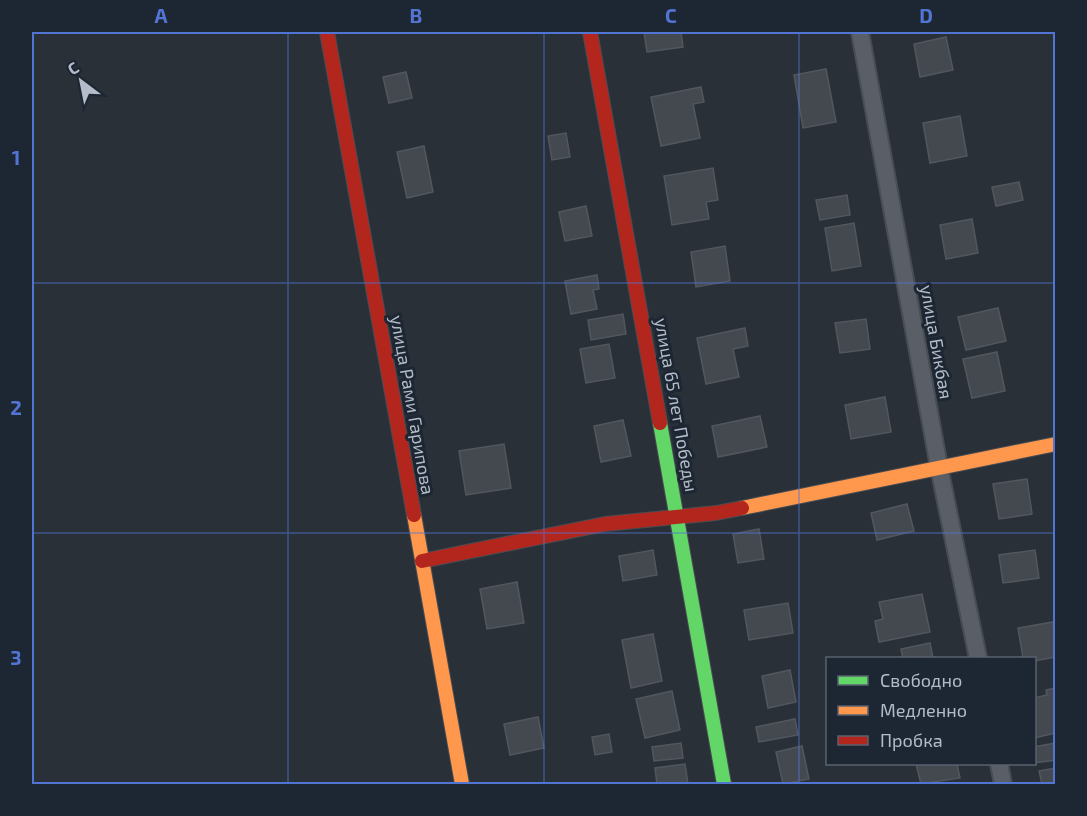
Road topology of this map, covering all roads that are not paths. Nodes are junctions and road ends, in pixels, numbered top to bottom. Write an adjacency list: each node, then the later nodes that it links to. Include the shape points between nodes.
1 (327, 32): 7 (street, улица Рами Гарипова)
2 (590, 32): 6 (street, улица 65 лет Победы)
3 (860, 32): 5 (street, улица Бикбая)
4 (1056, 444): 5 (street)
5 (939, 467): 6 (street, via 716,513); 8 (street, улица Бикбая)
6 (677, 514): 7 (street, via 558,532); 11 (street, улица 65 лет Победы)
7 (422, 561): 10 (street, улица Рами Гарипова)
8 (978, 657)
9 (999, 765): 12 (street)
10 (462, 784)
11 (723, 784)
12 (1003, 784)

